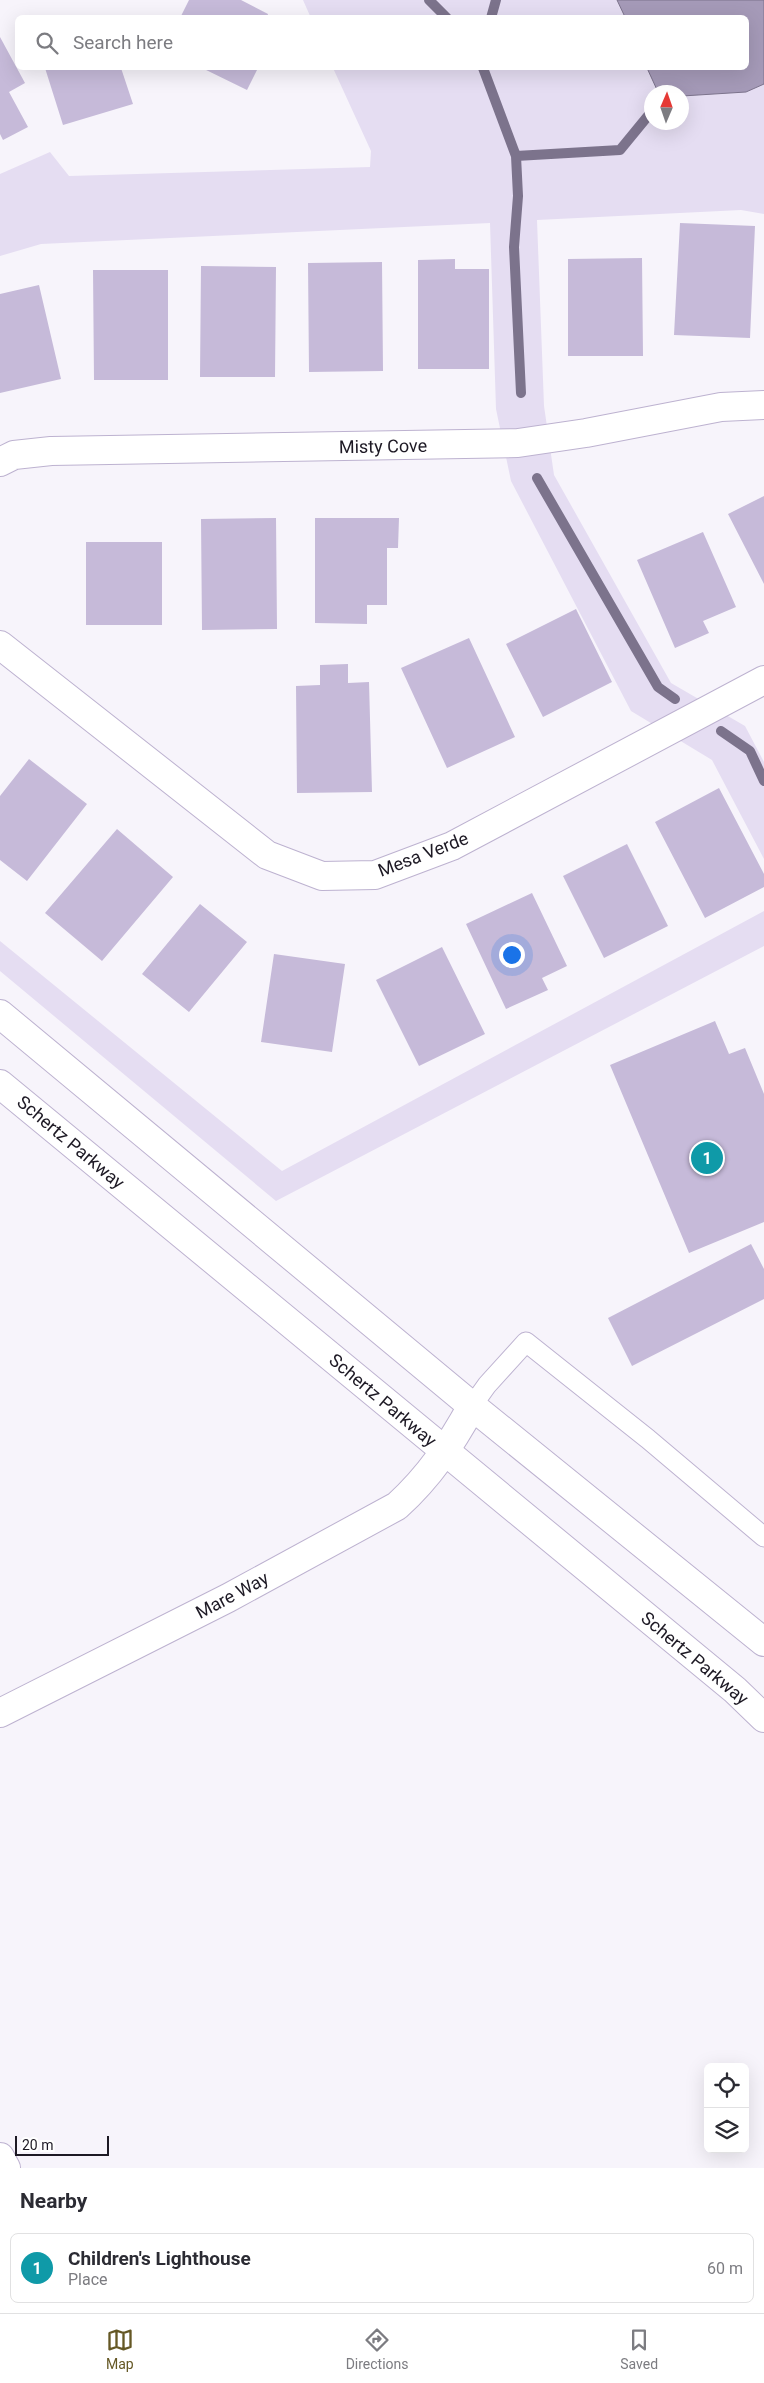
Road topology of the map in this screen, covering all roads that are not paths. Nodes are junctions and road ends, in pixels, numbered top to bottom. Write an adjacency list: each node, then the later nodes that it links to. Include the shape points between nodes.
1 (764, 405): 2 (street, Misty Cove, via 721,407 586,434 518,443 50,451 14,455)
2 (0, 462)
3 (0, 645): 4 (street, Mesa Verde, via 267,855 322,876 375,874 452,846)
4 (764, 680)
5 (0, 1014): 7 (street)
6 (0, 1084): 8 (street, Schertz Parkway)
7 (472, 1406): 8 (street, Mare Way); 9 (lane, via 526,1342); 10 (street)
8 (446, 1452): 11 (street, Mare Way, via 412,1492 378,1518); 12 (street, Schertz Parkway, via 735,1690)
9 (764, 1537)
10 (764, 1642)
11 (0, 1713)
12 (764, 1718)
13 (0, 2157): 14 (street)
14 (6, 2168)

